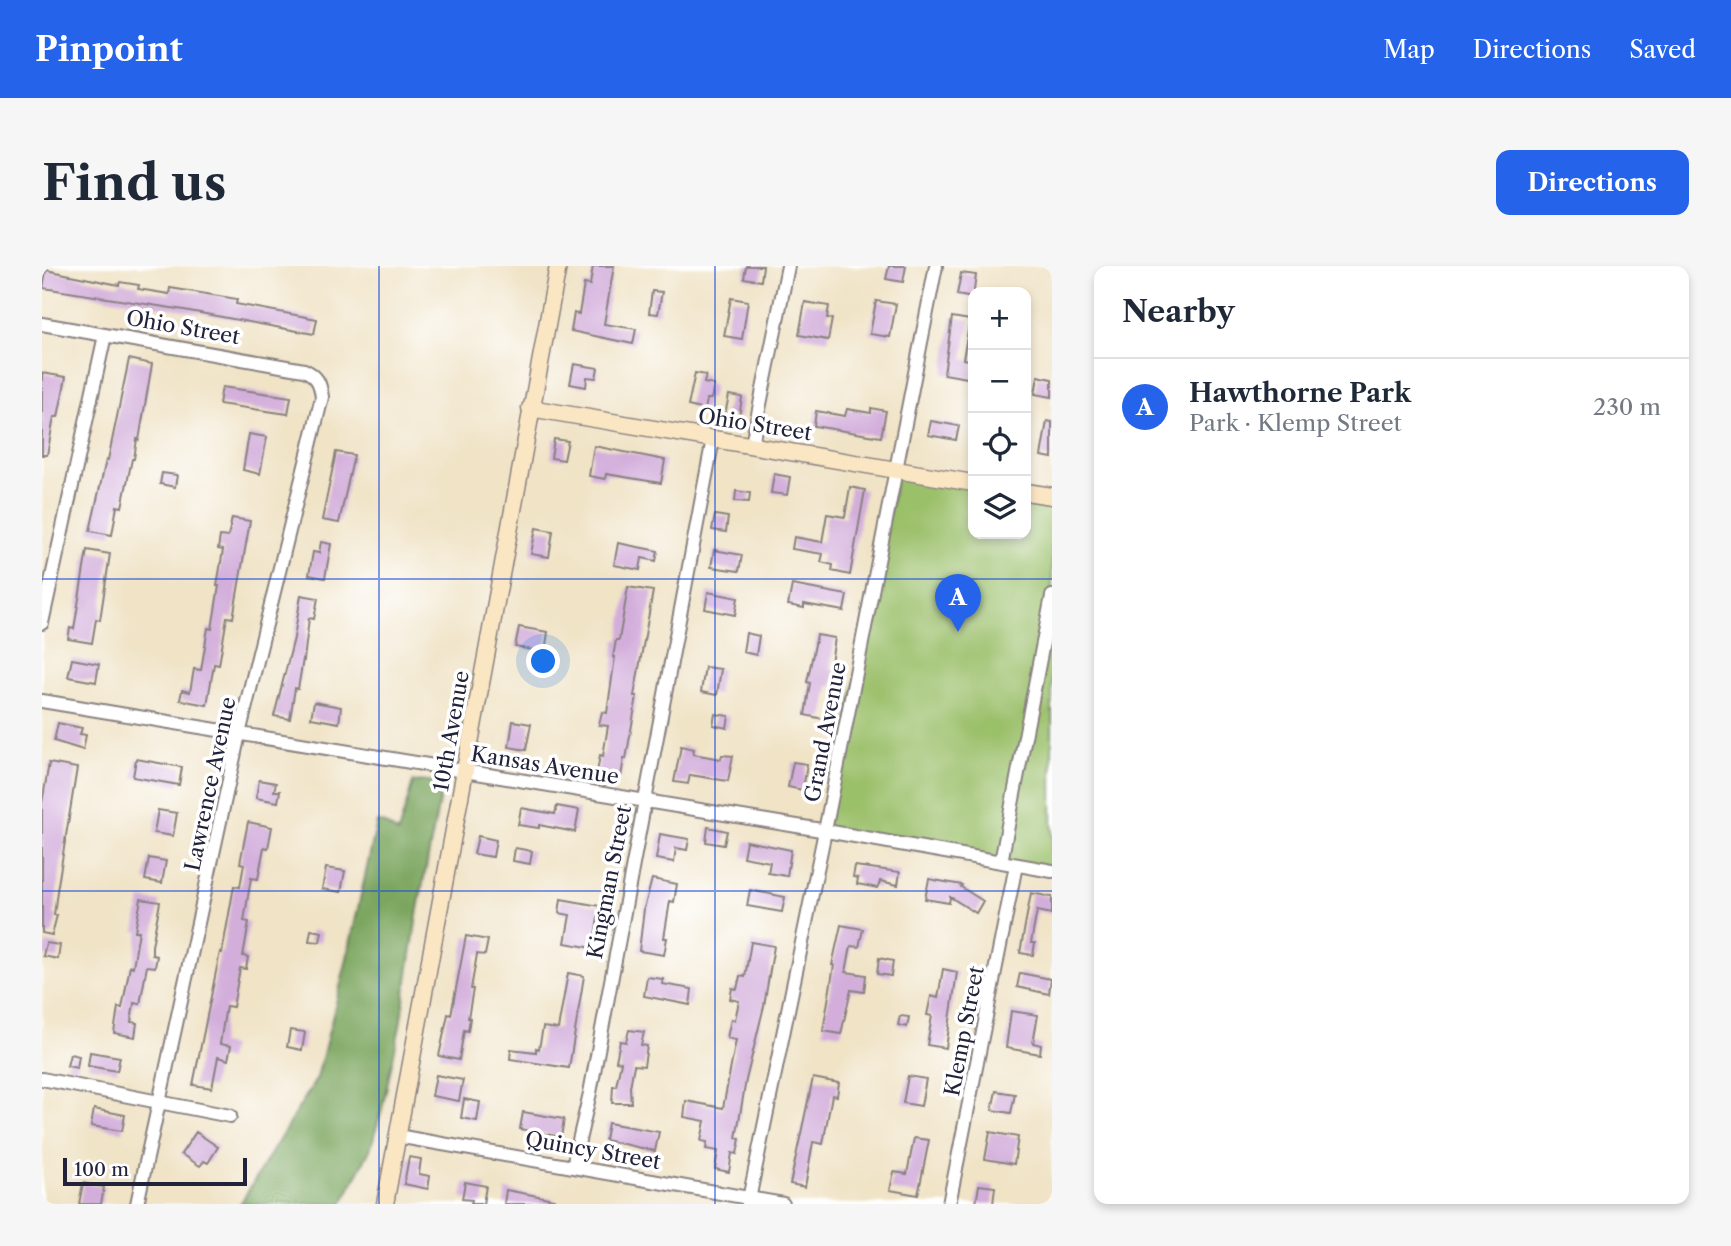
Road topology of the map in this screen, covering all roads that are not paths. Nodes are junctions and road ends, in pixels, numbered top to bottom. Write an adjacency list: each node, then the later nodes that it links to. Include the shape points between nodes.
1 (558, 266): 7 (street, 10th Avenue)
2 (788, 266): 9 (street)
3 (936, 266): 10 (street, Grand Avenue)
4 (42, 324): 5 (street, Ohio Street)
5 (105, 335): 6 (street, Ohio Street); 15 (street)
6 (315, 375): 17 (street, Lawrence Avenue, via 322,397)
7 (530, 408): 8 (street, Ohio Street); 18 (street, 10th Avenue)
8 (713, 439): 9 (street, Ohio Street); 19 (street, Kingman Street)
9 (752, 444): 10 (street, Ohio Street)
10 (898, 469): 11 (street, Ohio Street); 20 (street, Grand Avenue)
11 (968, 481)
12 (1031, 493): 13 (street)
13 (1052, 496)
14 (1052, 596): 21 (street)
15 (42, 623)
16 (42, 701): 17 (street, Kansas Avenue)
17 (239, 734): 18 (street, Kansas Avenue); 25 (street, Lawrence Avenue)
18 (465, 772): 19 (street, Kansas Avenue); 27 (street, 10th Avenue)
19 (644, 801): 20 (street, Kansas Avenue); 28 (street, Kingman Street)
20 (825, 831): 21 (street, Kansas Avenue); 29 (street, Grand Avenue)
21 (1001, 862): 22 (street, Kansas Avenue)
22 (1016, 865): 23 (street); 33 (street, Klemp Street)
23 (1052, 871)
24 (42, 1079): 25 (street)
25 (161, 1103): 26 (street); 30 (street, Lawrence Avenue)
26 (230, 1116)
27 (397, 1136): 28 (street, Quincy Street); 31 (street, 10th Avenue)
28 (573, 1166): 29 (street, Quincy Street)
29 (748, 1201): 32 (street, Quincy Street)
30 (137, 1204)
31 (385, 1204)
32 (783, 1204)
33 (949, 1204)

